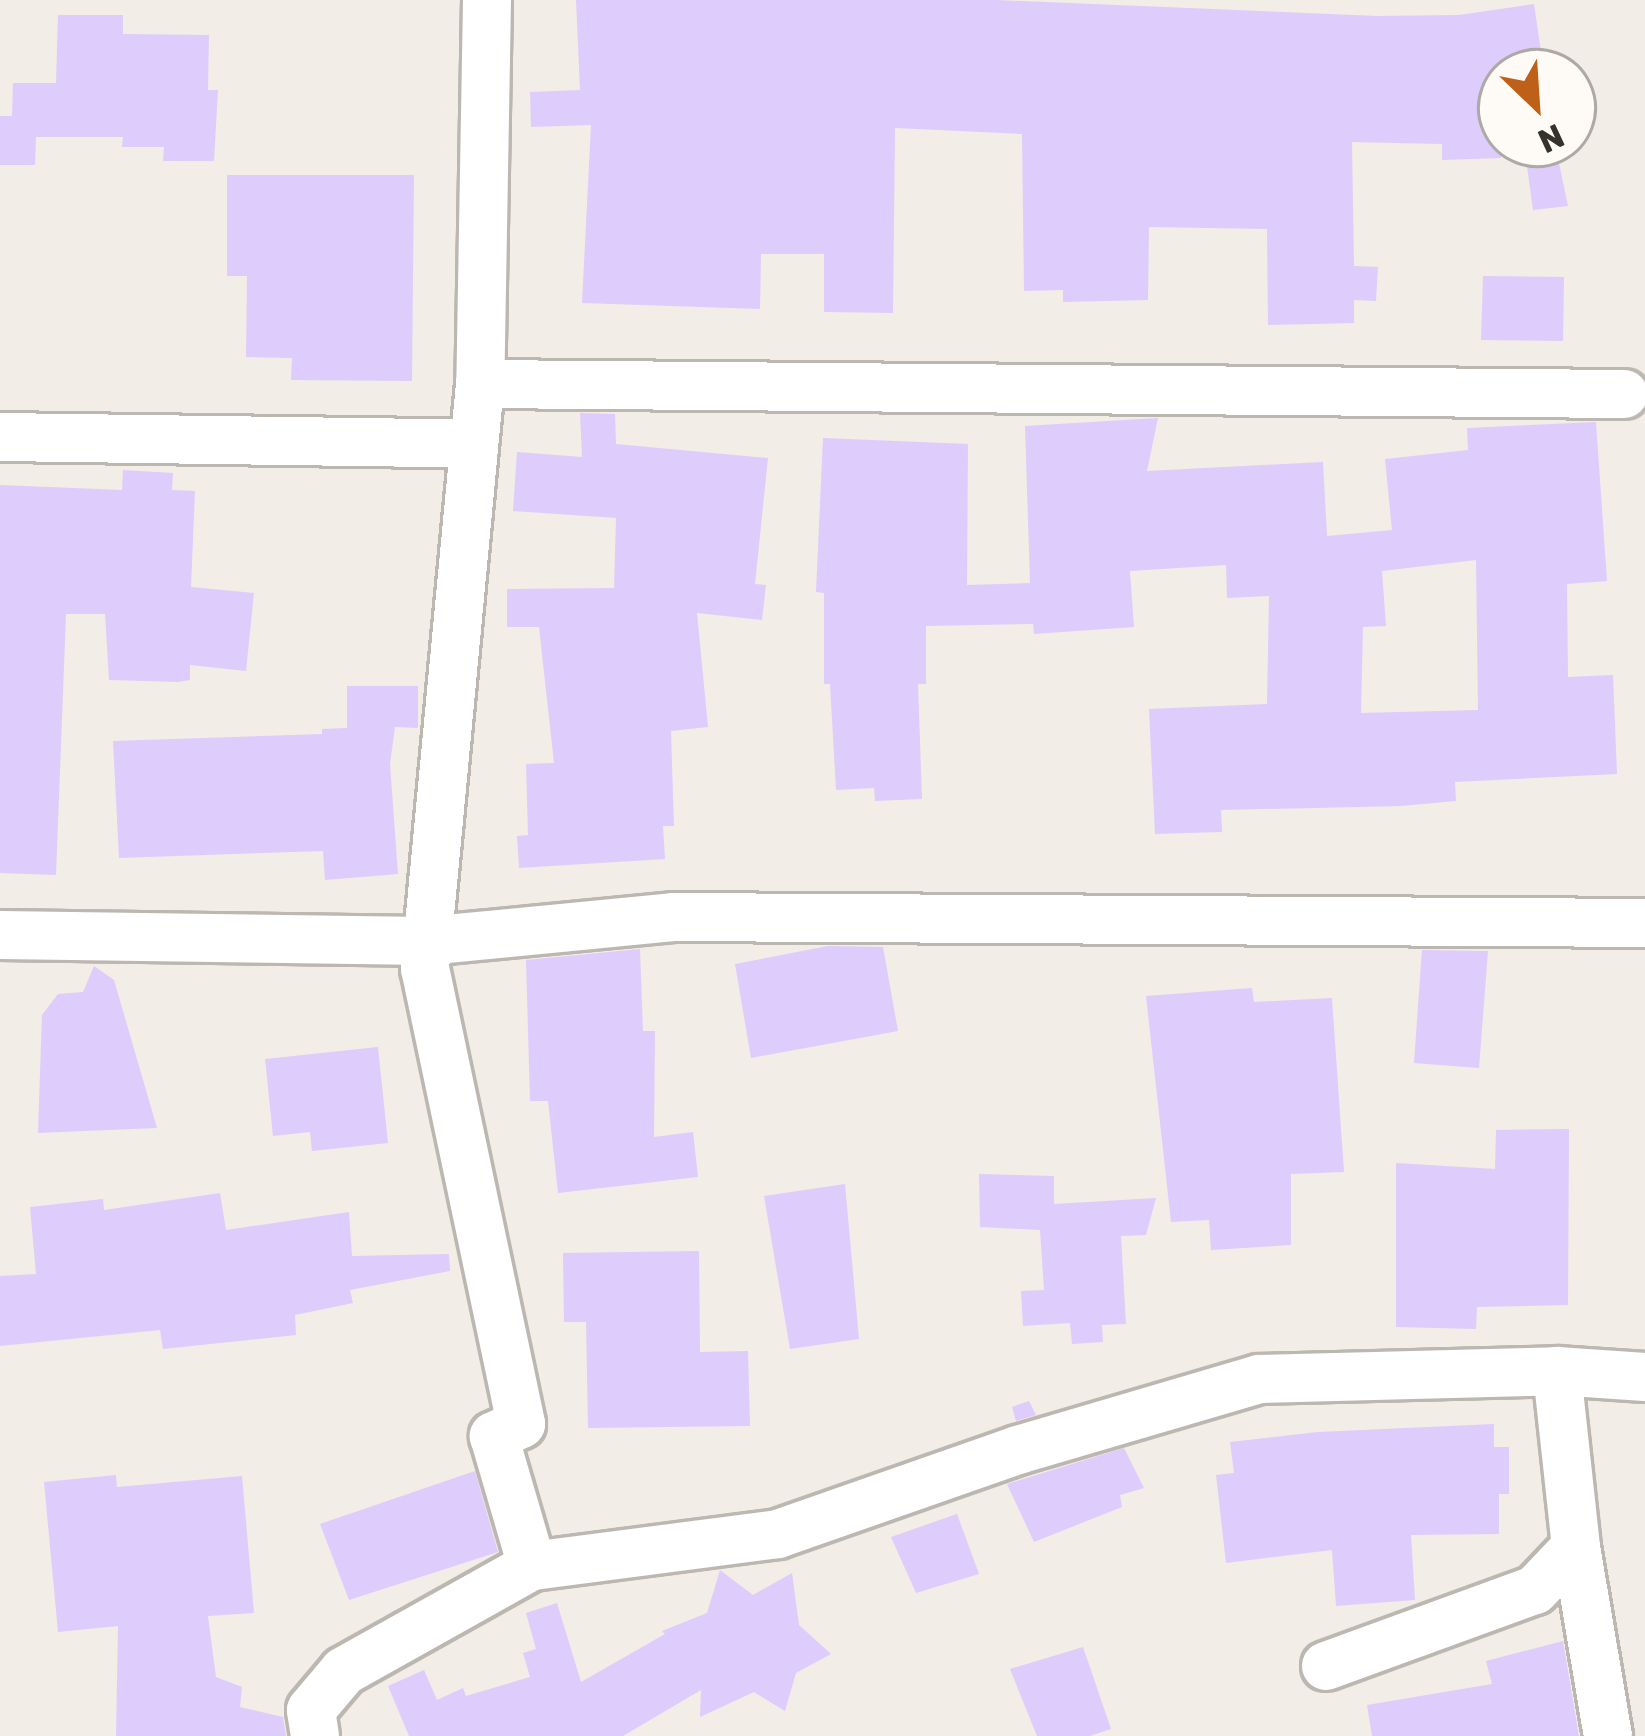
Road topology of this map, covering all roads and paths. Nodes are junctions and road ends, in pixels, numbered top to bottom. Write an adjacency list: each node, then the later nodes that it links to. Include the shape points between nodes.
1 (487, 0): 2 (street)
2 (480, 384): 3 (street); 5 (street)
3 (1624, 394)
4 (0, 436): 5 (street)
5 (474, 444): 8 (street)
6 (1645, 923): 8 (street, via 674,917)
7 (0, 934): 8 (street)
8 (426, 941): 12 (street, via 425,968 520,1424 494,1436)
9 (1557, 1371): 10 (street); 11 (street); 12 (street, via 1259,1379 1018,1450 778,1534)
10 (1645, 1377)
11 (1576, 1547): 13 (street, via 1535,1590); 15 (street)
12 (532, 1566): 14 (street, via 344,1671 311,1710)
13 (1326, 1666)
14 (315, 1736)
15 (1608, 1736)

